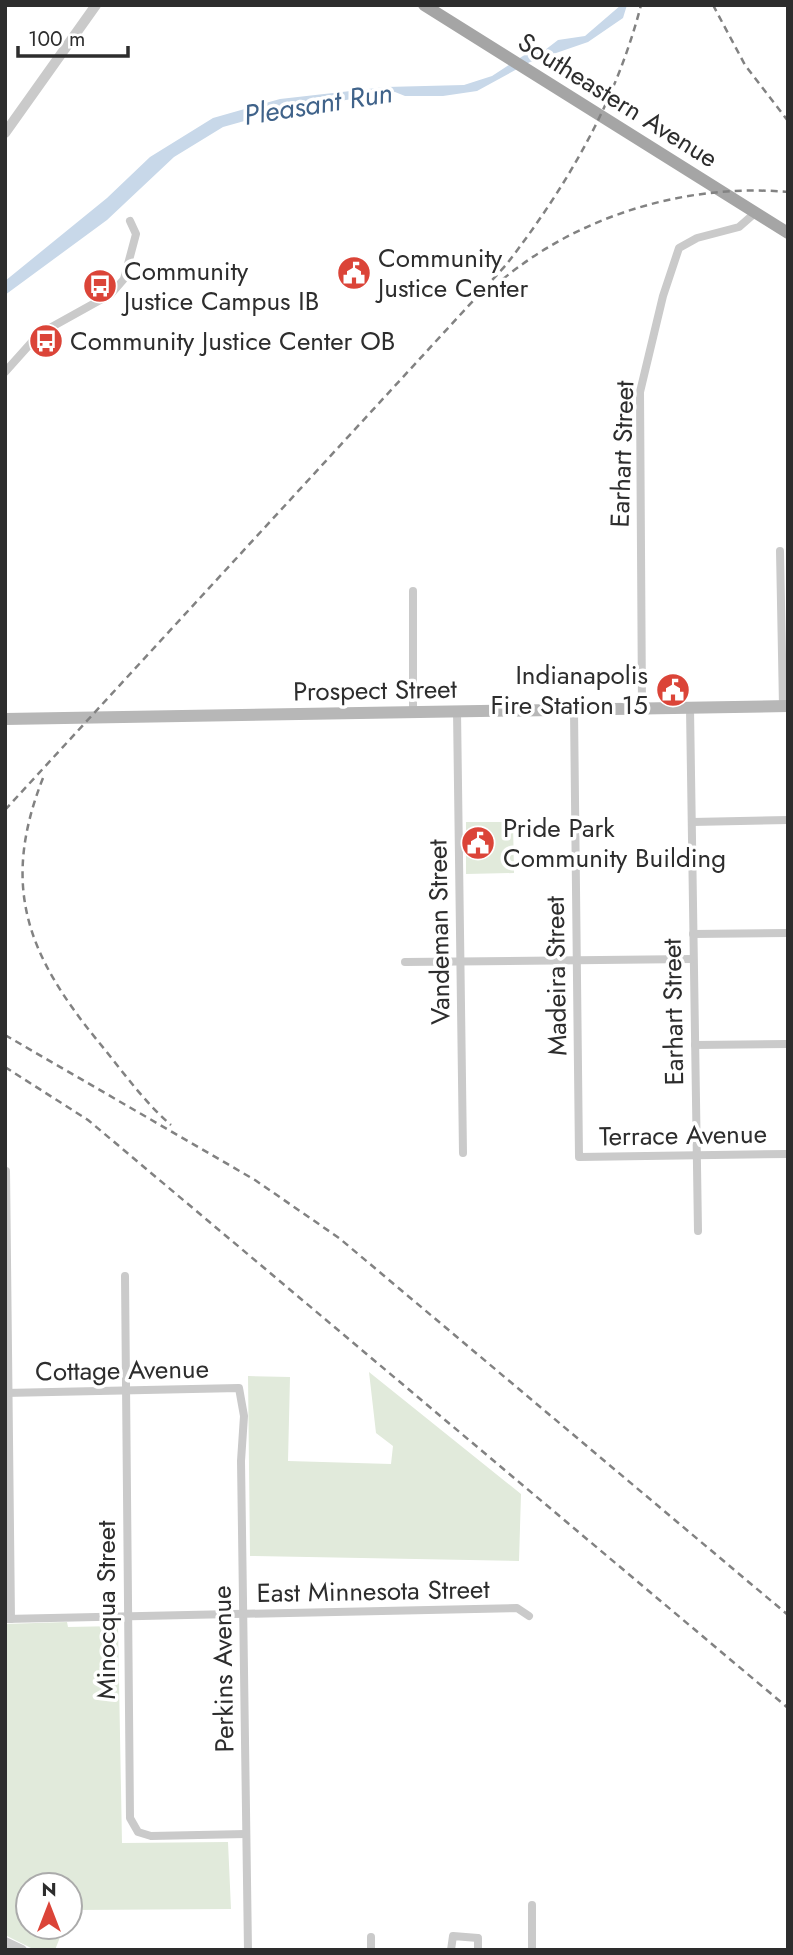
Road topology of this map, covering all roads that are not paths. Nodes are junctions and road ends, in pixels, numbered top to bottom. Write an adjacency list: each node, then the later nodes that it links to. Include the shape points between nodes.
1 (96, 5): 3 (street)
2 (424, 5): 4 (main road, Southeastern Avenue)
3 (5, 132)
4 (755, 213): 6 (main road, Southeastern Avenue); 11 (street, Earhart Street, via 738,227 697,238 680,248 640,393)
5 (130, 221): 7 (street, via 136,234 124,279 111,294 39,334)
6 (788, 233)
7 (5, 372)
8 (780, 551): 10 (street)
9 (413, 591): 15 (street)
10 (785, 706): 12 (main road, Prospect Street)
11 (642, 708): 12 (main road, Prospect Street); 13 (main road, Prospect Street)
12 (690, 708): 18 (street, Earhart Street)
13 (574, 710): 14 (main road, Prospect Street); 23 (street, Madeira Street)
14 (457, 711): 15 (main road, Prospect Street); 22 (street, Vandeman Street)
15 (413, 712): 16 (main road, Prospect Street)
16 (5, 719)
17 (788, 820): 18 (street)
18 (692, 822): 20 (street, Earhart Street)
19 (788, 933): 20 (street)
20 (693, 934): 21 (street, Earhart Street)
21 (693, 959): 23 (street); 26 (street, Earhart Street)
22 (461, 961): 23 (street); 24 (street); 27 (street, Vandeman Street)
23 (577, 961): 30 (street, Madeira Street)
24 (405, 962)
25 (788, 1044): 26 (street)
26 (695, 1045): 29 (street, Earhart Street)
27 (463, 1153)
28 (788, 1154): 29 (street, Terrace Avenue)
29 (697, 1156): 30 (street, Terrace Avenue); 32 (street, Earhart Street)
30 (579, 1157)
31 (6, 1171): 36 (street)
32 (698, 1231)
33 (125, 1276): 35 (street, Minocqua Street)
34 (239, 1388): 35 (street, Cottage Avenue); 37 (street, Perkins Avenue, via 244,1416)
35 (126, 1390): 36 (street, Cottage Avenue); 39 (street, Minocqua Street)
36 (7, 1393): 40 (street)
37 (243, 1615): 38 (street, East Minnesota Street, via 517,1608); 39 (street, East Minnesota Street); 41 (street, Perkins Avenue)
38 (529, 1616)
39 (127, 1617): 40 (street, East Minnesota Street); 41 (street, Minocqua Street, via 132,1824 138,1832 151,1836)
40 (8, 1619)
41 (246, 1834): 46 (street, Perkins Avenue)
42 (532, 1905): 50 (street)
43 (371, 1937): 47 (street)
44 (5, 1942): 45 (street)
45 (22, 1950)
46 (248, 1950)
47 (371, 1950)
48 (451, 1950): 49 (street, via 453,1936 478,1938)
49 (478, 1950)
50 (532, 1950)

